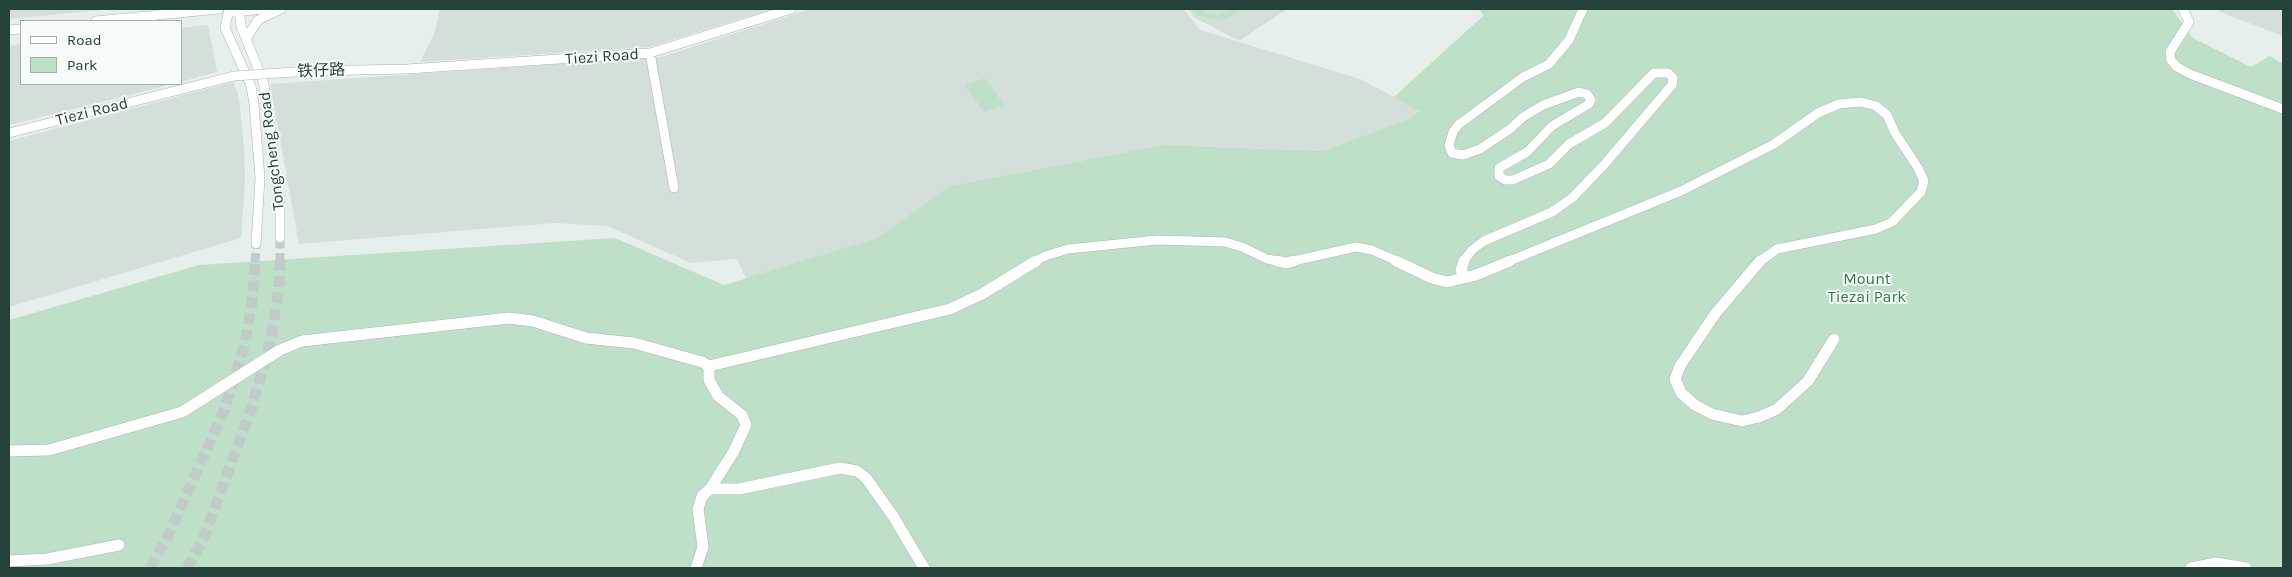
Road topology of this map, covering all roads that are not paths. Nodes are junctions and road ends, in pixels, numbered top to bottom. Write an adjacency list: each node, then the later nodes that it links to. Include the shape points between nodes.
1 (264, 9): 7 (street)
2 (281, 9): 10 (street, via 258,20)
3 (791, 9): 11 (street, Tiezi Road)
4 (1583, 9): 19 (street, via 1561,52 1549,64 1516,82 1458,125 1450,145 1452,152 1463,155 1480,149 1543,105 1579,92 1587,94 1592,100 1590,104 1552,126 1528,152 1499,168 1498,176 1514,180 1549,164 1569,144 1605,123 1654,73 1668,73 1673,78 1672,85 1572,198 1545,215 1484,241 1464,260)
5 (2183, 9): 14 (street, via 2188,22 2170,52 2177,67)
6 (225, 10): 7 (street); 8 (street); 9 (street); 18 (street, Tongcheng Road, via 225,28 250,86 254,104 260,178)
7 (239, 10): 10 (street, Tongcheng Road)
8 (108, 20)
9 (159, 20)
10 (246, 39): 17 (street, Tongcheng Road, via 268,100 280,206)
11 (650, 54): 12 (street, Tiezi Road); 16 (street)
12 (407, 69): 13 (street, 铁仔路, bridge)
13 (234, 76): 15 (street, Tiezi Road)
14 (2283, 109)
15 (9, 133)
16 (674, 188)
17 (280, 238)
18 (256, 244)
19 (1463, 274): 20 (street, via 1476,275 1681,191 1774,144 1818,113 1839,104 1860,102 1876,106 1887,115 1924,181 1921,192 1892,222 1876,229 1777,249 1755,265 1716,314 1680,366 1675,379 1682,393 1712,414 1742,421 1759,417 1777,409 1808,381); 21 (street, via 1447,282 1372,250 1356,247 1286,263 1226,242 1157,240 1068,249 1045,256 950,309)
20 (1834, 339)
21 (708, 366): 22 (street, via 634,343 586,338 533,321 509,318 302,341 280,350 182,412 49,450); 23 (street, via 709,380 718,396 742,415 746,425 730,459)
22 (9, 451)
23 (710, 488): 26 (street, via 702,496 698,509 703,547); 27 (street, via 739,489 840,468 857,470 893,516)
24 (120, 545): 25 (street, via 47,559)
25 (9, 561)
26 (696, 568)
27 (924, 568)
28 (2191, 568): 29 (street, via 2216,563)
29 (2246, 568)

